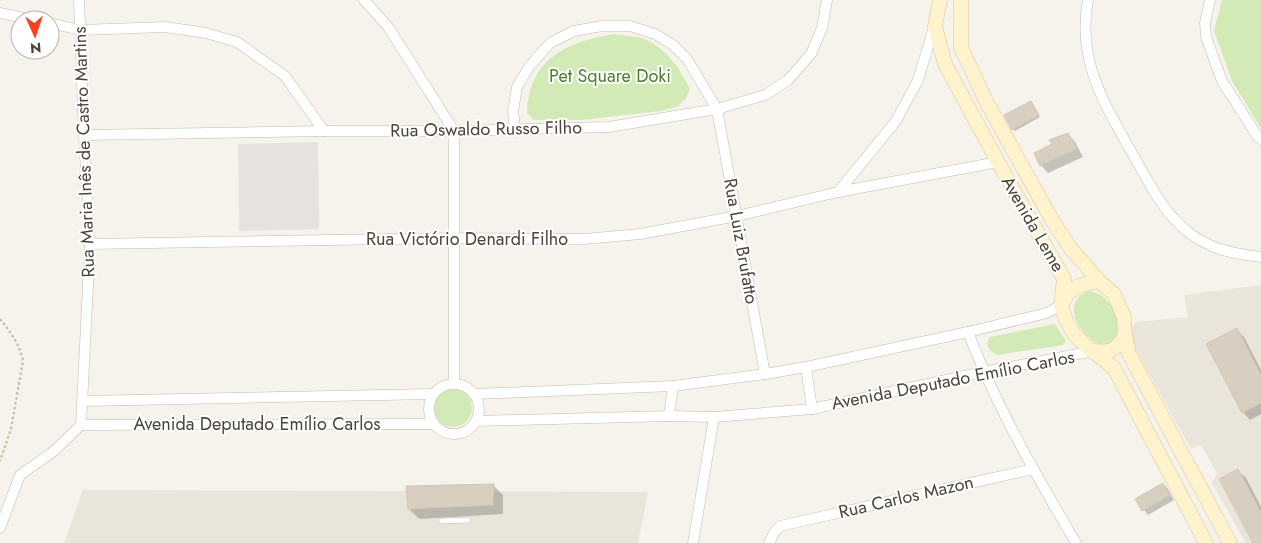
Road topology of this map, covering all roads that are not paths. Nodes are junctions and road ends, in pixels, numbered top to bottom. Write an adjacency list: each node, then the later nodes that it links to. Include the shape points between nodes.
1 (79, 0): 10 (street, Rua Maria Inês de Castro Martins)
2 (364, 0): 14 (street, via 389,28)
3 (828, 0): 11 (street, Rua Oswaldo Russo Filho, via 822,28 811,54 788,80 765,96)
4 (940, 0): 9 (street)
5 (961, 0): 23 (street, Avenida Leme, via 961,48 986,103 1052,220 1071,249)
6 (1088, 0): 22 (street, via 1086,34 1096,85 1163,207 1187,232 1212,248)
7 (1210, 0): 16 (street, via 1206,37 1222,81)
8 (60, 26): 10 (street)
9 (935, 26): 17 (street, Avenida Leme, via 945,64); 18 (street, via 918,80 896,121)
10 (80, 30): 13 (street, via 165,27 237,42 285,76); 15 (street, Rua Maria Inês de Castro Martins)
11 (717, 109): 12 (street, Rua Oswaldo Russo Filho, via 609,127); 12 (street, via 687,59 673,45 655,34 630,26 602,26 574,31 550,43 529,67 518,87 513,111); 19 (street, Rua Luiz Brufatto)
12 (515, 128): 14 (street, Rua Oswaldo Russo Filho)
13 (324, 131): 14 (street, Rua Oswaldo Russo Filho); 15 (street, Rua Oswaldo Russo Filho)
14 (454, 131): 20 (street)
15 (84, 135): 21 (street, Rua Maria Inês de Castro Martins)
16 (1261, 139)
17 (998, 162): 18 (street, Rua Victório Denardi Filho); 24 (street, Avenida Leme, via 1064,279)
18 (838, 192): 19 (street, Rua Victório Denardi Filho)
19 (737, 216): 20 (street, Rua Victório Denardi Filho, via 640,234 584,239); 30 (street, Rua Luiz Brufatto)
20 (453, 238): 21 (street, Rua Victório Denardi Filho); 31 (street)
21 (90, 244): 35 (street, Rua Maria Inês de Castro Martins)
22 (1261, 257)
23 (1099, 281): 24 (street, via 1071,289); 26 (street, Avenida Leme, via 1114,294 1124,317)
24 (1061, 305): 25 (street, via 1047,313); 27 (street, Avenida Leme, via 1074,334)
25 (968, 332): 28 (street); 29 (street)
26 (1125, 336): 27 (street, via 1116,348 1106,353); 50 (street, Avenida Leme, via 1129,354)
27 (1094, 352): 29 (street, Avenida Deputado Emílio Carlos); 49 (street, Avenida Leme, via 1114,368)
28 (806, 367): 30 (street); 36 (street, Avenida Deputado Emílio Carlos)
29 (983, 372): 36 (street, Avenida Deputado Emílio Carlos); 42 (street)
30 (765, 374): 32 (street)
31 (454, 383): 33 (street, via 442,386); 34 (street, via 466,386)
32 (673, 386): 34 (street); 37 (street)
33 (432, 394): 35 (street, Avenida Deputado Emílio Carlos); 40 (street, via 428,409)
34 (475, 394): 39 (street, via 480,407)
35 (83, 401): 41 (street, Rua Maria Inês de Castro Martins)
36 (812, 409): 38 (street, Avenida Deputado Emílio Carlos)
37 (669, 416): 38 (street, Avenida Deputado Emílio Carlos); 39 (street, Avenida Deputado Emílio Carlos)
38 (714, 417): 46 (street)
39 (476, 421): 40 (street, via 468,430 455,434 442,431)
40 (433, 424): 41 (street, Avenida Deputado Emílio Carlos)
41 (81, 425): 45 (street, via 54,451 20,475)
42 (1033, 469): 47 (street, Rua Carlos Mazon, via 780,526); 48 (street)
43 (468, 520): 44 (lane)
44 (441, 521)
45 (0, 528)
46 (693, 543)
47 (769, 543)
48 (1076, 543)
49 (1206, 543)
50 (1230, 543)

